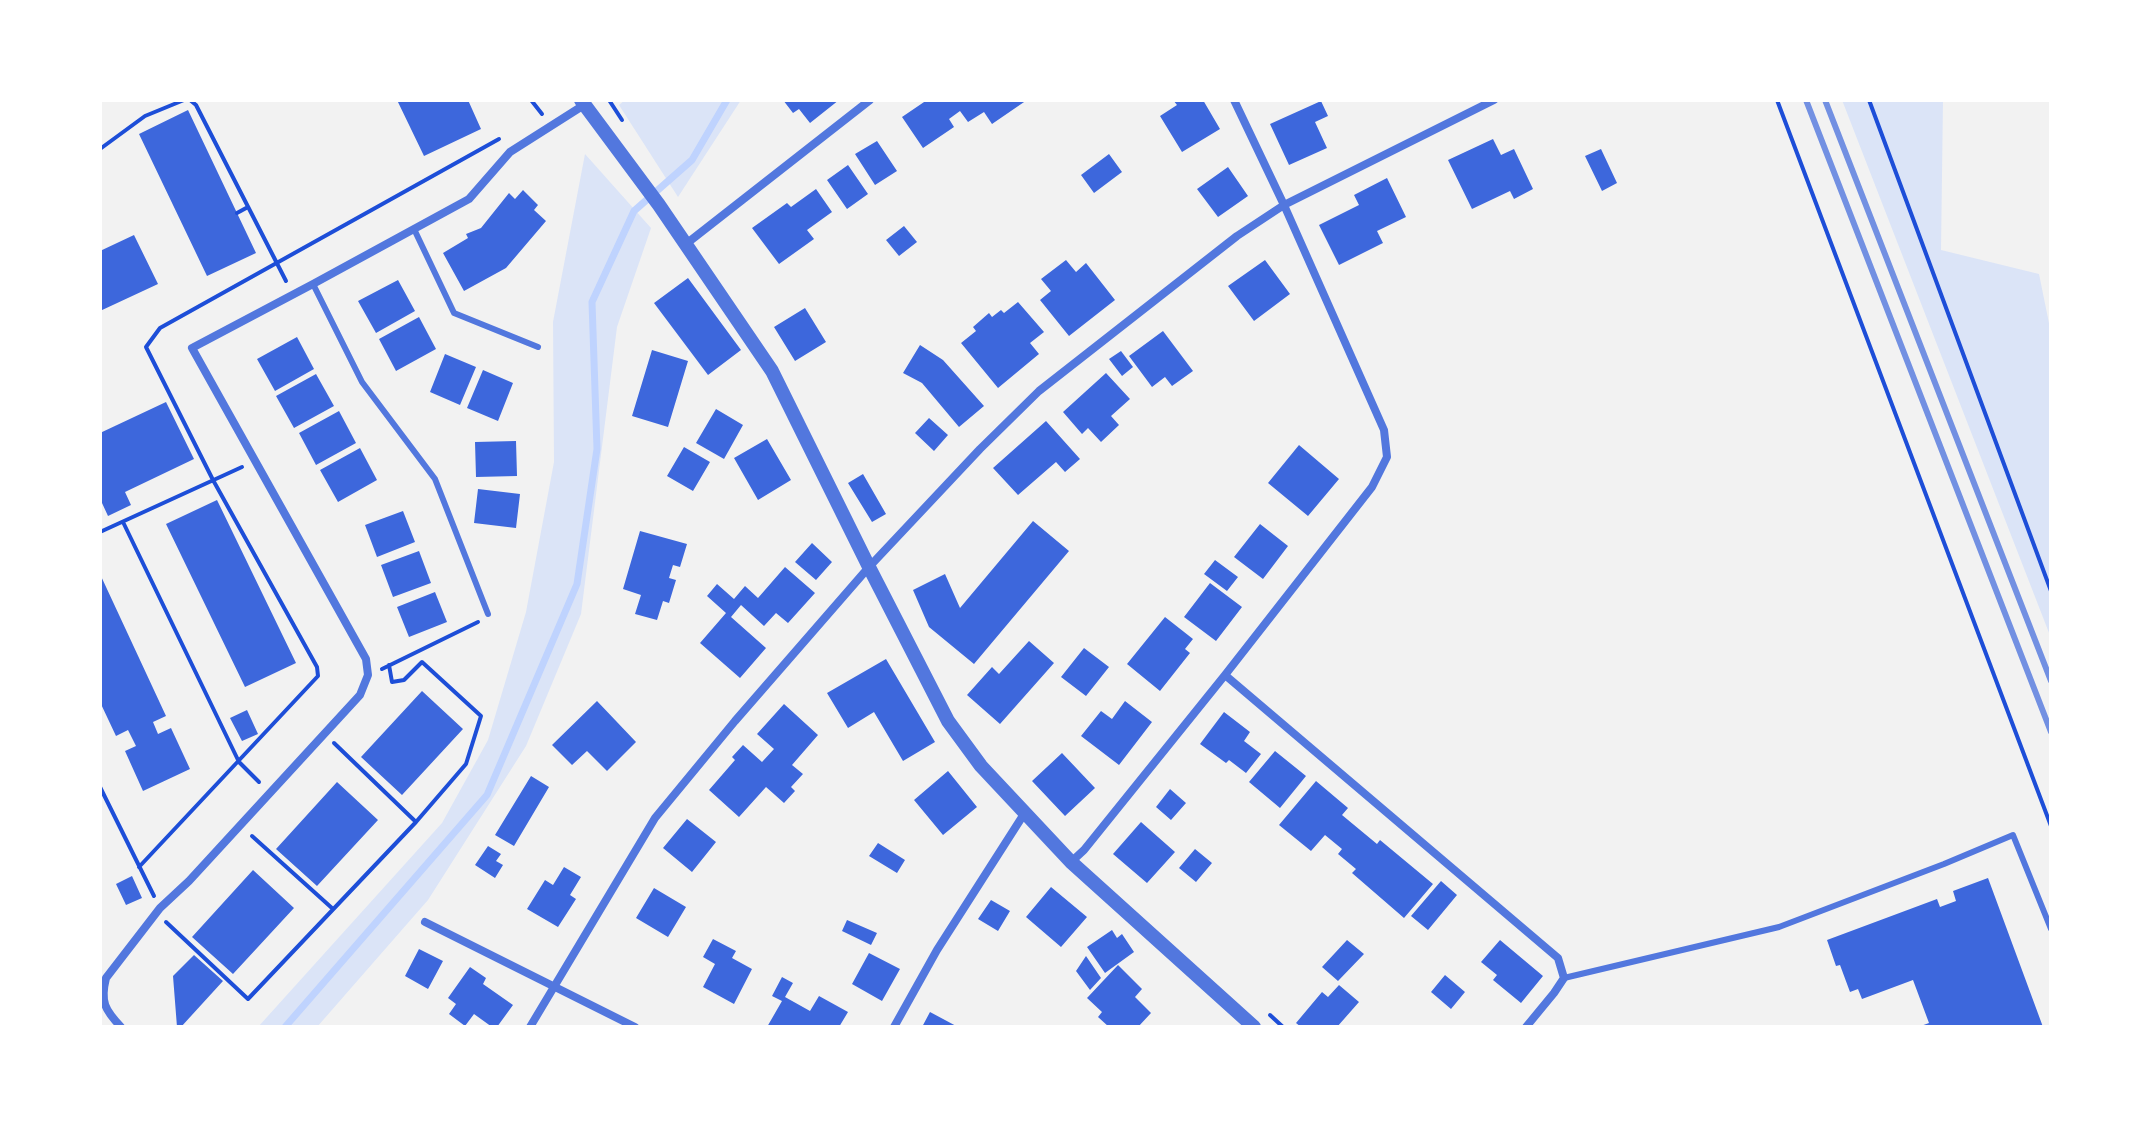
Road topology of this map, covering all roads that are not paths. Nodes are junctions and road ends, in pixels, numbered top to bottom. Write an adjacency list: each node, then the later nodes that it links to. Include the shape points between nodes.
1 (870, 100): 7 (street)
2 (1234, 100): 5 (street)
3 (1494, 100): 5 (street)
4 (582, 102): 6 (street, via 510,152 469,199); 7 (street)
5 (1284, 205): 10 (street, via 1039,391); 12 (street, via 1384,430 1387,457 1372,487)
6 (414, 229): 8 (street); 9 (lane, via 454,313)
7 (686, 244): 10 (street, via 772,371)
8 (313, 284): 11 (lane, via 362,382 435,479); 19 (street, via 192,348 366,659 368,675 360,695 160,908 106,978 105,1010)
9 (538, 347)
10 (869, 567): 13 (street, via 948,721); 18 (street, via 655,818)
11 (488, 614)
12 (1225, 675): 14 (street); 17 (street, via 1558,958)
13 (1024, 814): 14 (street); 22 (street)
14 (1071, 862): 23 (street)
15 (425, 922): 18 (street)
16 (2051, 929): 17 (lane, via 2013,835 1779,927)
17 (1564, 978): 24 (street)
18 (554, 987): 20 (street); 21 (street)
19 (121, 1027)
20 (530, 1027)
21 (635, 1027)
22 (894, 1027)
23 (1254, 1027)
24 (1526, 1027)

